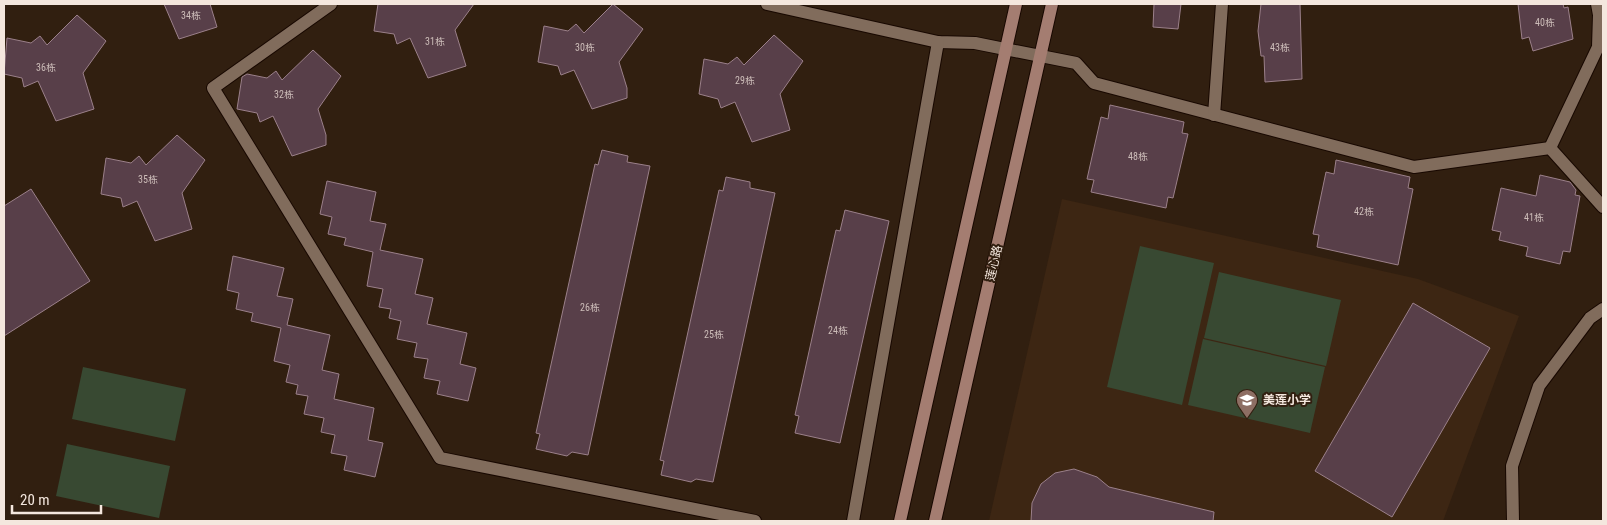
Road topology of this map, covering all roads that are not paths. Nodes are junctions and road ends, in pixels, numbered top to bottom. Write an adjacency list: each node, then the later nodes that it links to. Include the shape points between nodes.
1 (331, 4): 14 (street, via 213,88 440,458)
2 (768, 4): 7 (street)
3 (1016, 4): 8 (main road)
4 (1052, 4): 9 (main road, 莲心路)
5 (1222, 4): 10 (street)
6 (1597, 4): 11 (street, via 1598,47)
7 (938, 42): 8 (street, via 975,43); 15 (street)
8 (1006, 49): 9 (street); 16 (main road)
9 (1041, 56): 10 (street, via 1076,63 1094,83); 17 (main road, 莲心路)
10 (1214, 115): 11 (street, via 1414,166)
11 (1550, 148): 12 (street)
12 (1603, 206)
13 (1603, 309): 18 (street, via 1590,318 1538,386 1512,466)
14 (755, 521)
15 (853, 521)
16 (900, 521)
17 (935, 521)
18 (1513, 521)

